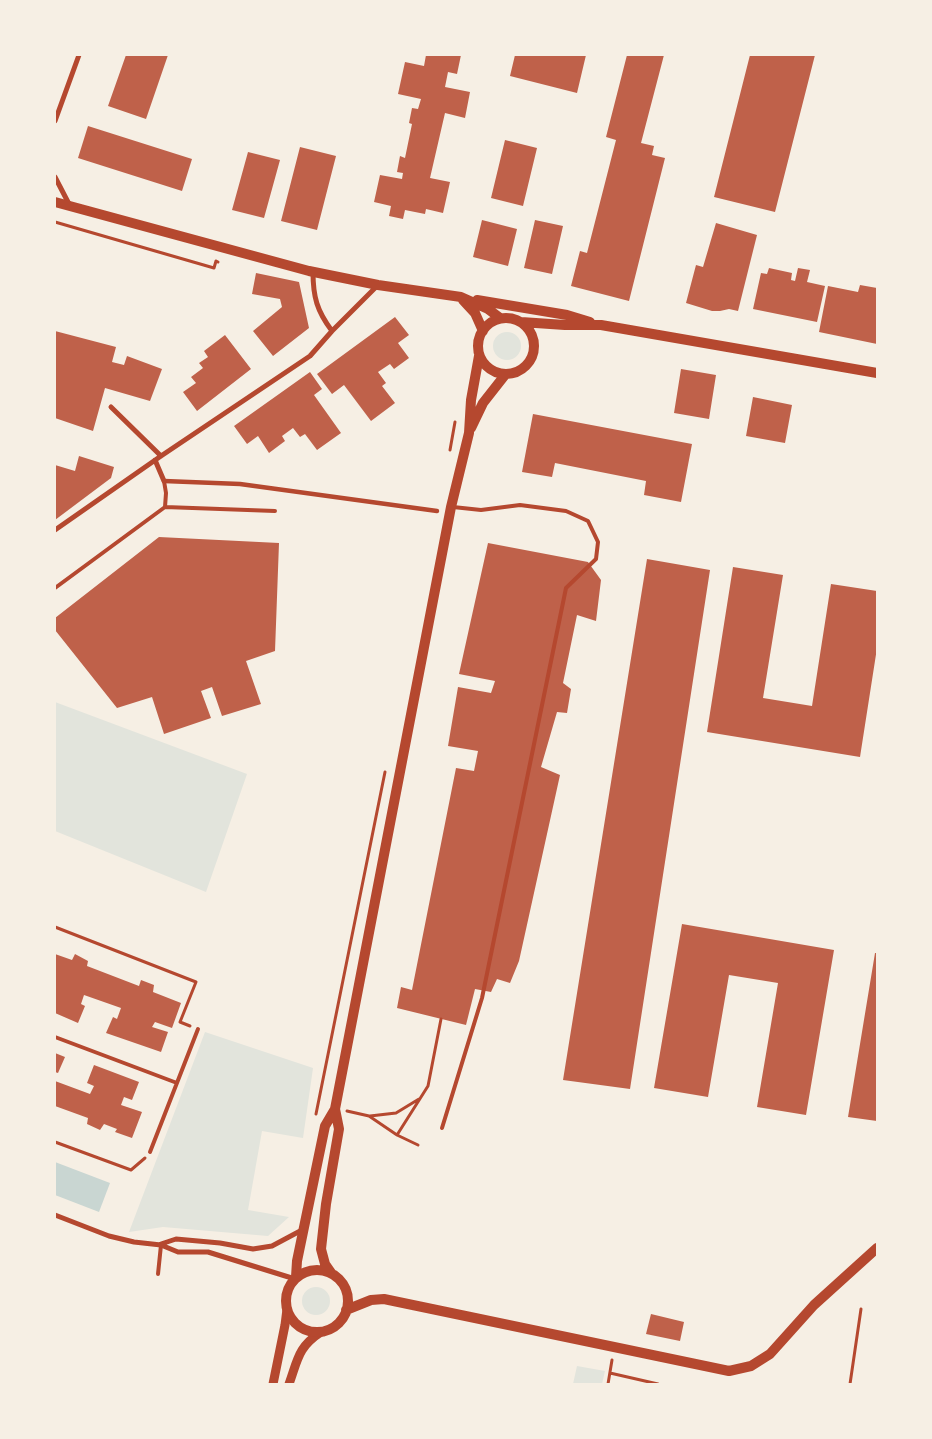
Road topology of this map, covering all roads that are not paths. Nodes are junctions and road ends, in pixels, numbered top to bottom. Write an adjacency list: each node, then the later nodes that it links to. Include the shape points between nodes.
1 (79, 55): 2 (street)
2 (55, 121)
3 (55, 176): 5 (street)
4 (55, 202): 5 (main road)
5 (70, 207): 6 (main road)
6 (313, 272): 7 (main road); 13 (street, via 313,292 321,316)
7 (378, 285): 8 (main road); 13 (street)
8 (461, 297): 9 (main road); 11 (main road, via 568,315); 12 (main road)
9 (500, 318): 10 (main road); 12 (main road)
10 (520, 322): 11 (main road); 16 (main road, via 533,336 533,354 523,370)
11 (601, 325): 15 (main road)
12 (482, 330): 14 (main road)
13 (332, 331): 19 (street, via 310,356)
14 (479, 356): 16 (main road, via 489,370); 18 (main road)
15 (877, 372)
16 (505, 375): 18 (main road, via 483,403)
17 (111, 407): 19 (street)
18 (469, 433): 23 (main road)
19 (161, 456): 20 (street)
20 (156, 460): 21 (street); 26 (street)
21 (164, 481): 22 (lane); 25 (street, via 240,484)
22 (165, 507): 24 (lane); 27 (lane)
23 (450, 507): 31 (main road); 32 (lane, via 481,510 520,506 566,511 588,521 598,542 596,559 566,588 482,998)
24 (275, 511)
25 (437, 511)
26 (55, 530)
27 (55, 588)
28 (198, 1029): 30 (lane)
29 (55, 1037): 30 (lane)
30 (177, 1083): 33 (lane)
31 (335, 1109): 35 (main road, via 325,1126); 39 (main road, via 339,1129 321,1249)
32 (442, 1128)
33 (150, 1152)
34 (55, 1215): 36 (street, via 110,1236)
35 (304, 1228): 36 (street, via 272,1246 253,1249 176,1239); 40 (main road)
36 (161, 1245): 38 (lane); 40 (street, via 178,1252 208,1252)
37 (877, 1248): 42 (main road, via 814,1304 770,1354 752,1366 730,1371 384,1299 371,1300)
38 (158, 1274)
39 (332, 1274): 40 (main road, via 314,1270); 42 (main road, via 344,1286)
40 (296, 1278): 41 (main road, via 286,1293)
41 (287, 1309): 43 (main road, via 296,1324 312,1332); 44 (street)
42 (346, 1310): 43 (main road, via 339,1322)
43 (321, 1332): 45 (street, via 308,1340 300,1352)
44 (273, 1384)
45 (290, 1384)

